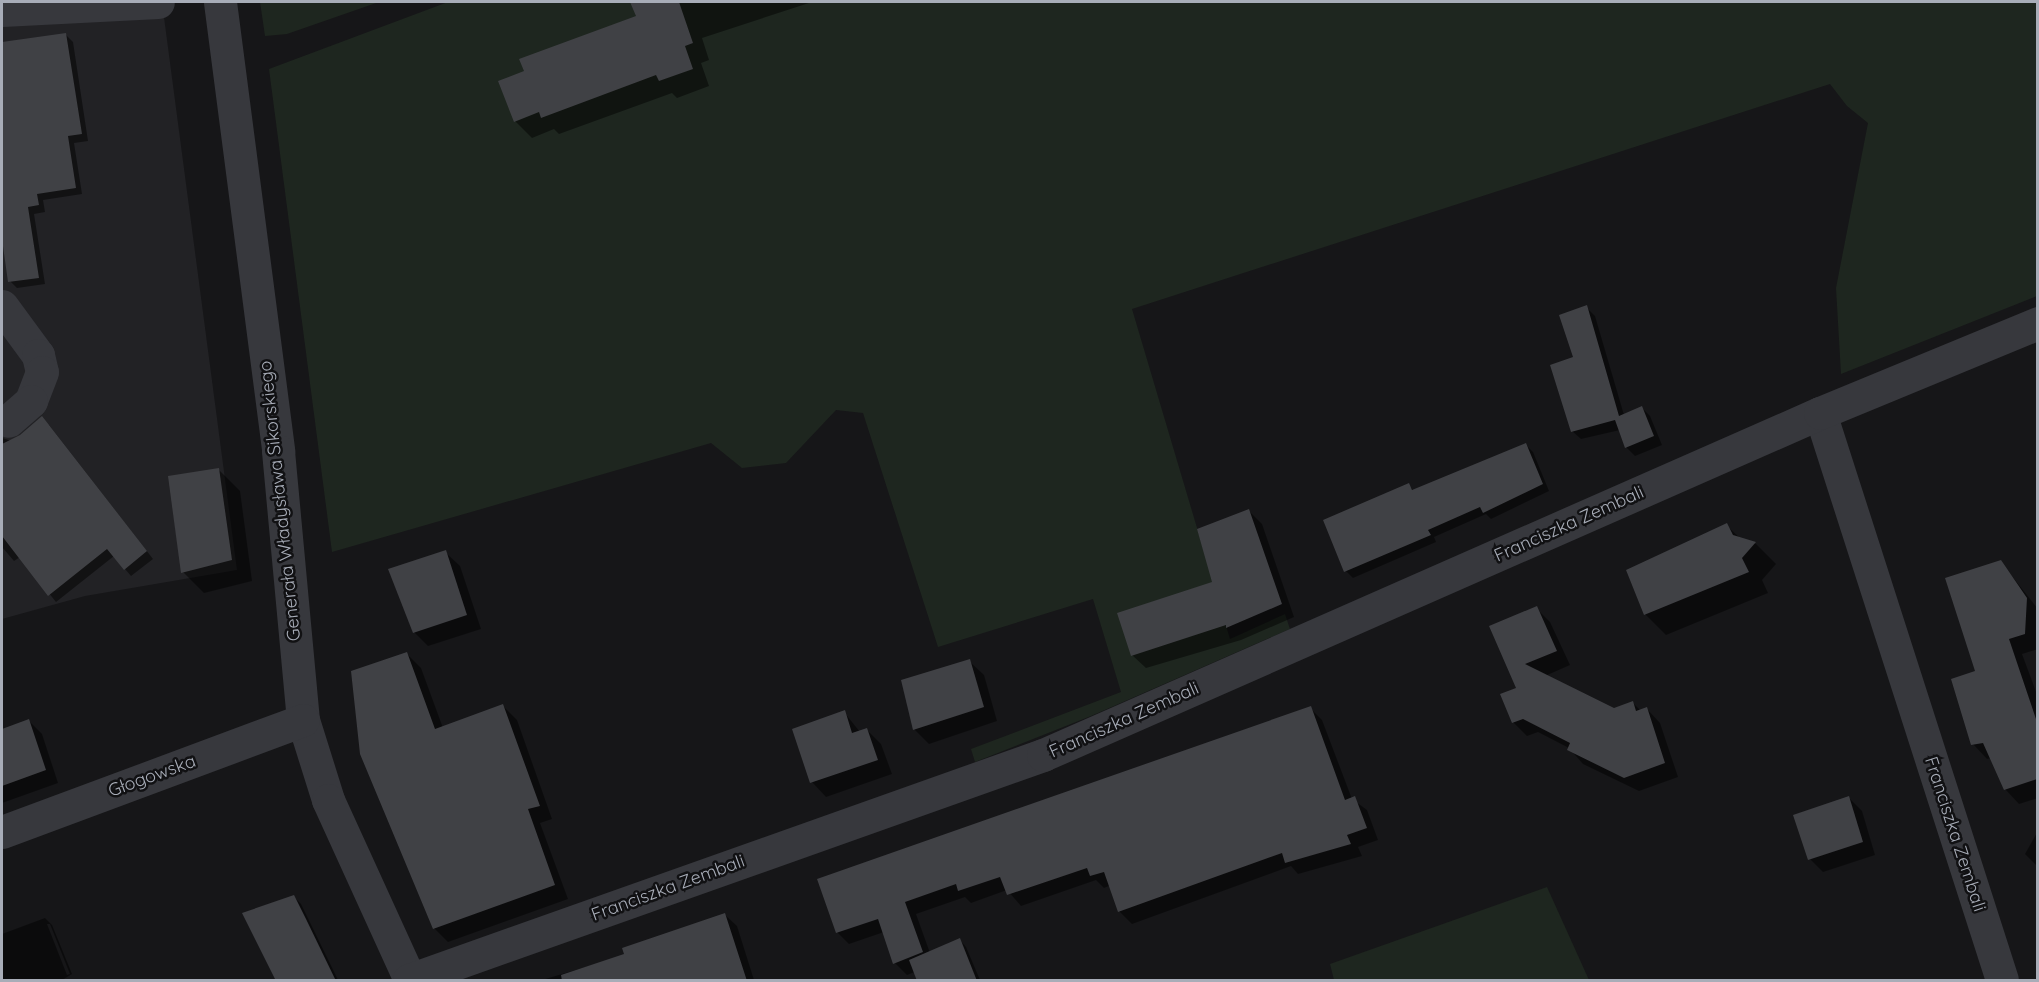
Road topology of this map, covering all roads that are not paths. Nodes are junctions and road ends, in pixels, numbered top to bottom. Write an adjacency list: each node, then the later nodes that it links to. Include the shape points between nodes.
1 (159, 2): 3 (street)
2 (220, 2): 8 (street, Generała Władysława Sikorskiego, via 278,452)
3 (2, 10)
4 (2, 306): 7 (street, via 38,355 42,372 31,401)
5 (2037, 323): 6 (street, Franciszka Zembali)
6 (1820, 413): 10 (street, Franciszka Zembali, via 1043,755); 11 (street, Franciszka Zembali)
7 (8, 420)
8 (303, 720): 9 (street, Głogowska); 10 (street, Generała Władysława Sikorskiego, via 328,800)
9 (2, 832)
10 (410, 980)
11 (2002, 981)

